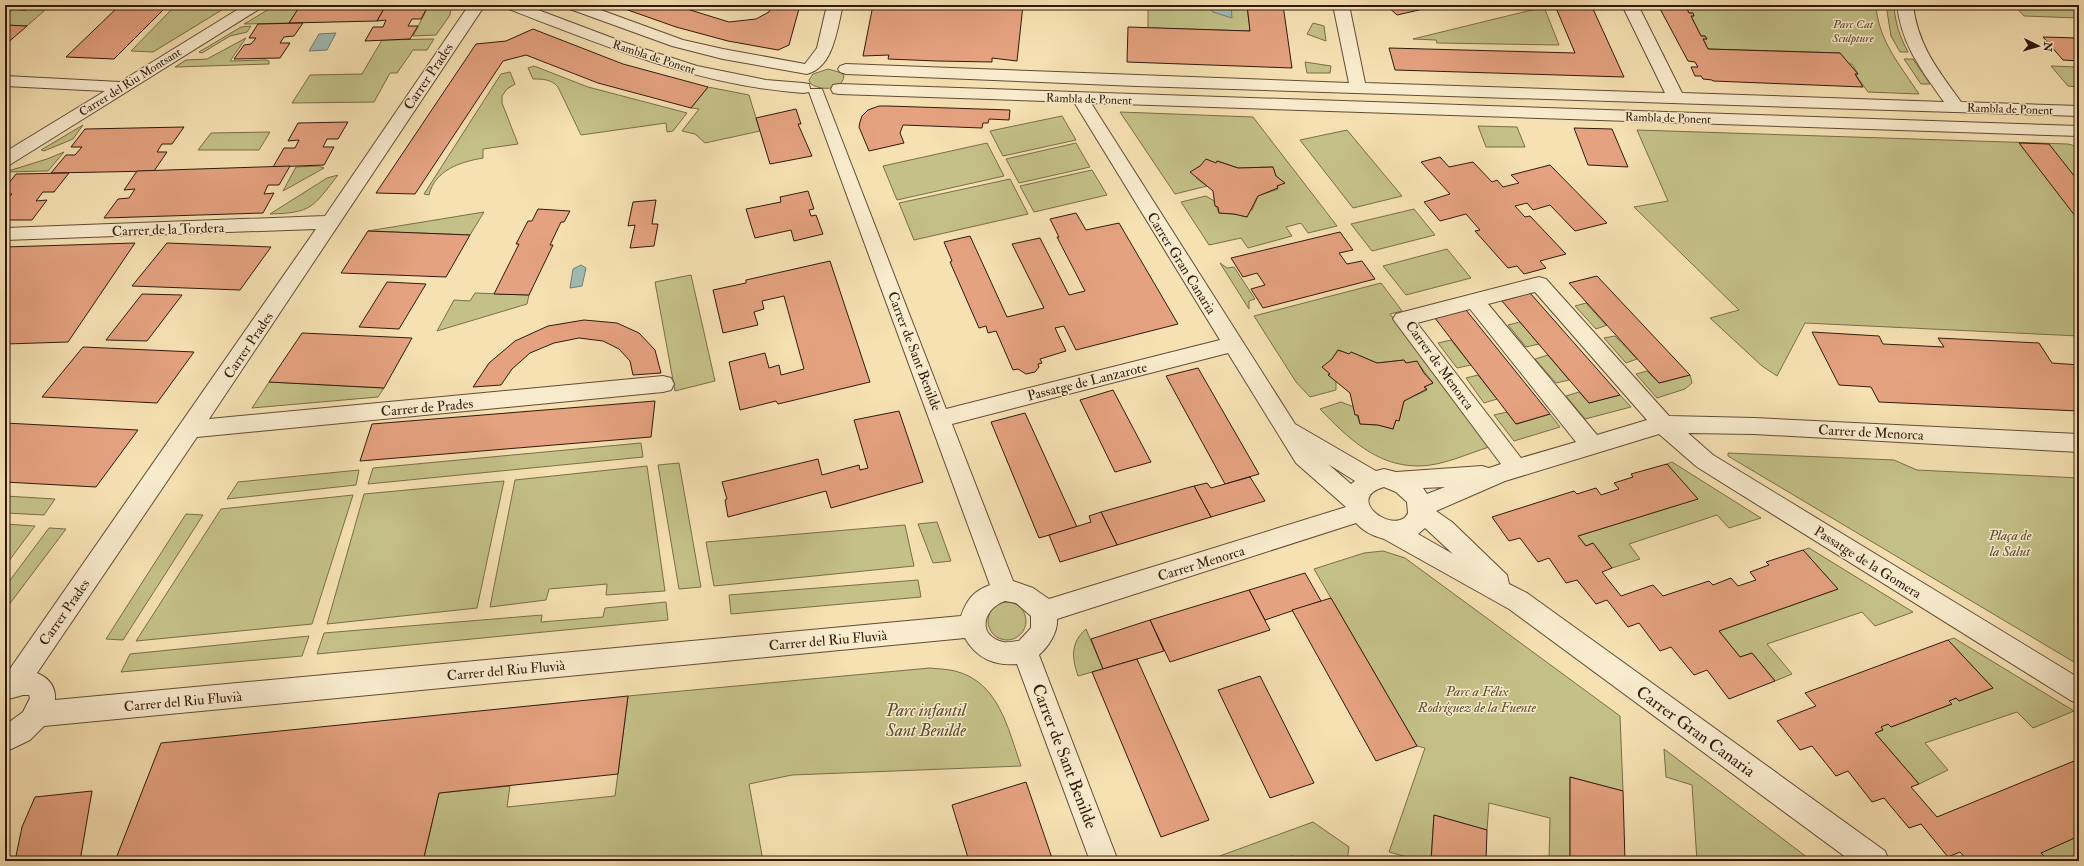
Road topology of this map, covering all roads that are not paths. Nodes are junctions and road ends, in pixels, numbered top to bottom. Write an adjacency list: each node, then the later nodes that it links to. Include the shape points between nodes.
1 (256, 5): 13 (street, Carrer del Riu Montsant)
2 (476, 5): 28 (street, Carrer Prades)
3 (511, 5): 17 (street, Rambla de Ponent, via 691,70 768,85)
4 (572, 5): 11 (street, Rambla de Ponent, via 678,43 723,54)
5 (835, 5): 9 (street)
6 (1341, 5): 15 (street)
7 (1630, 5): 19 (street)
8 (1905, 5): 23 (street, via 1910,38)
9 (825, 48): 10 (street); 11 (street)
10 (842, 67): 11 (street, Rambla de Ponent, via 820,64); 14 (street, Rambla de Ponent); 17 (street, via 850,74 846,85)
11 (809, 68): 17 (street, via 800,77 799,83)
12 (7, 82): 13 (street)
13 (122, 87): 27 (street, Carrer del Riu Montsant)
14 (1337, 88): 15 (street, Rambla de Ponent); 20 (street)
15 (1358, 88): 16 (street, Rambla de Ponent)
16 (1376, 89): 19 (street, Rambla de Ponent); 22 (street, via 1384,99 1385,104)
17 (822, 91): 18 (street, Rambla de Ponent); 33 (street, Carrer de Sant Benilde, via 824,112)
18 (1080, 98): 20 (street, Rambla de Ponent); 31 (street, Carrer Gran Canaria)
19 (1676, 98): 21 (street, Rambla de Ponent)
20 (1339, 107): 22 (street, Rambla de Ponent)
21 (1940, 107): 23 (street, Rambla de Ponent); 25 (street, Rambla de Ponent)
22 (1381, 108): 25 (street, Rambla de Ponent)
23 (1957, 108): 24 (street, Rambla de Ponent)
24 (2079, 111)
25 (1955, 128): 26 (street, Rambla de Ponent)
26 (2079, 131)
27 (5, 160)
28 (331, 222): 29 (street, Carrer de la Tordera); 36 (street, Carrer Prades)
29 (5, 234)
30 (1474, 300): 34 (street, Carrer de Menorca, via 1539,284); 38 (street); 39 (street, Carrer de Menorca, via 1403,319)
31 (1233, 344): 33 (street, Passatge de Lanzarote); 35 (street, Carrer Gran Canaria)
32 (663, 384): 36 (street, Carrer de Prades)
33 (941, 419): 45 (street, Carrer de Sant Benilde)
34 (1663, 424): 37 (street, Carrer de Menorca, via 1754,426); 38 (street, Carrer de Menorca); 51 (street, Passatge de la Gomera, via 1705,461)
35 (1285, 426): 40 (street, Carrer Gran Canaria); 42 (street, Carrer Gran Canaria, via 1304,457)
36 (191, 429): 50 (street, Carrer Prades)
37 (2079, 443)
38 (1591, 444): 39 (street, Carrer de Menorca)
39 (1508, 471): 41 (street, Carrer de Menorca); 43 (street, Carrer de Menorca)
40 (1372, 480): 41 (street, via 1384,478); 42 (street, via 1357,492)
41 (1397, 481): 43 (street, via 1417,496)
42 (1358, 507): 44 (street, via 1368,522); 47 (street, Carrer Menorca)
43 (1421, 509): 44 (street, via 1420,517 1414,525); 46 (street, Carrer Gran Canaria)
44 (1392, 531): 46 (street, Carrer Gran Canaria)
45 (1004, 590): 47 (street, via 1028,595); 48 (street, via 995,592 980,602 975,610)
46 (1518, 601): 55 (street, Carrer Gran Canaria)
47 (1043, 612): 49 (street, via 1043,631)
48 (972, 626): 49 (street, via 979,641 994,651 1003,654); 52 (street, Carrer del Riu Fluvià)
49 (1025, 651): 54 (street, Carrer de Sant Benilde)
50 (11, 686): 52 (street, via 36,685 42,690 44,699)
51 (2079, 692)
52 (39, 714): 53 (street, via 20,731)
53 (5, 739)
54 (1104, 861)
55 (1875, 861)

